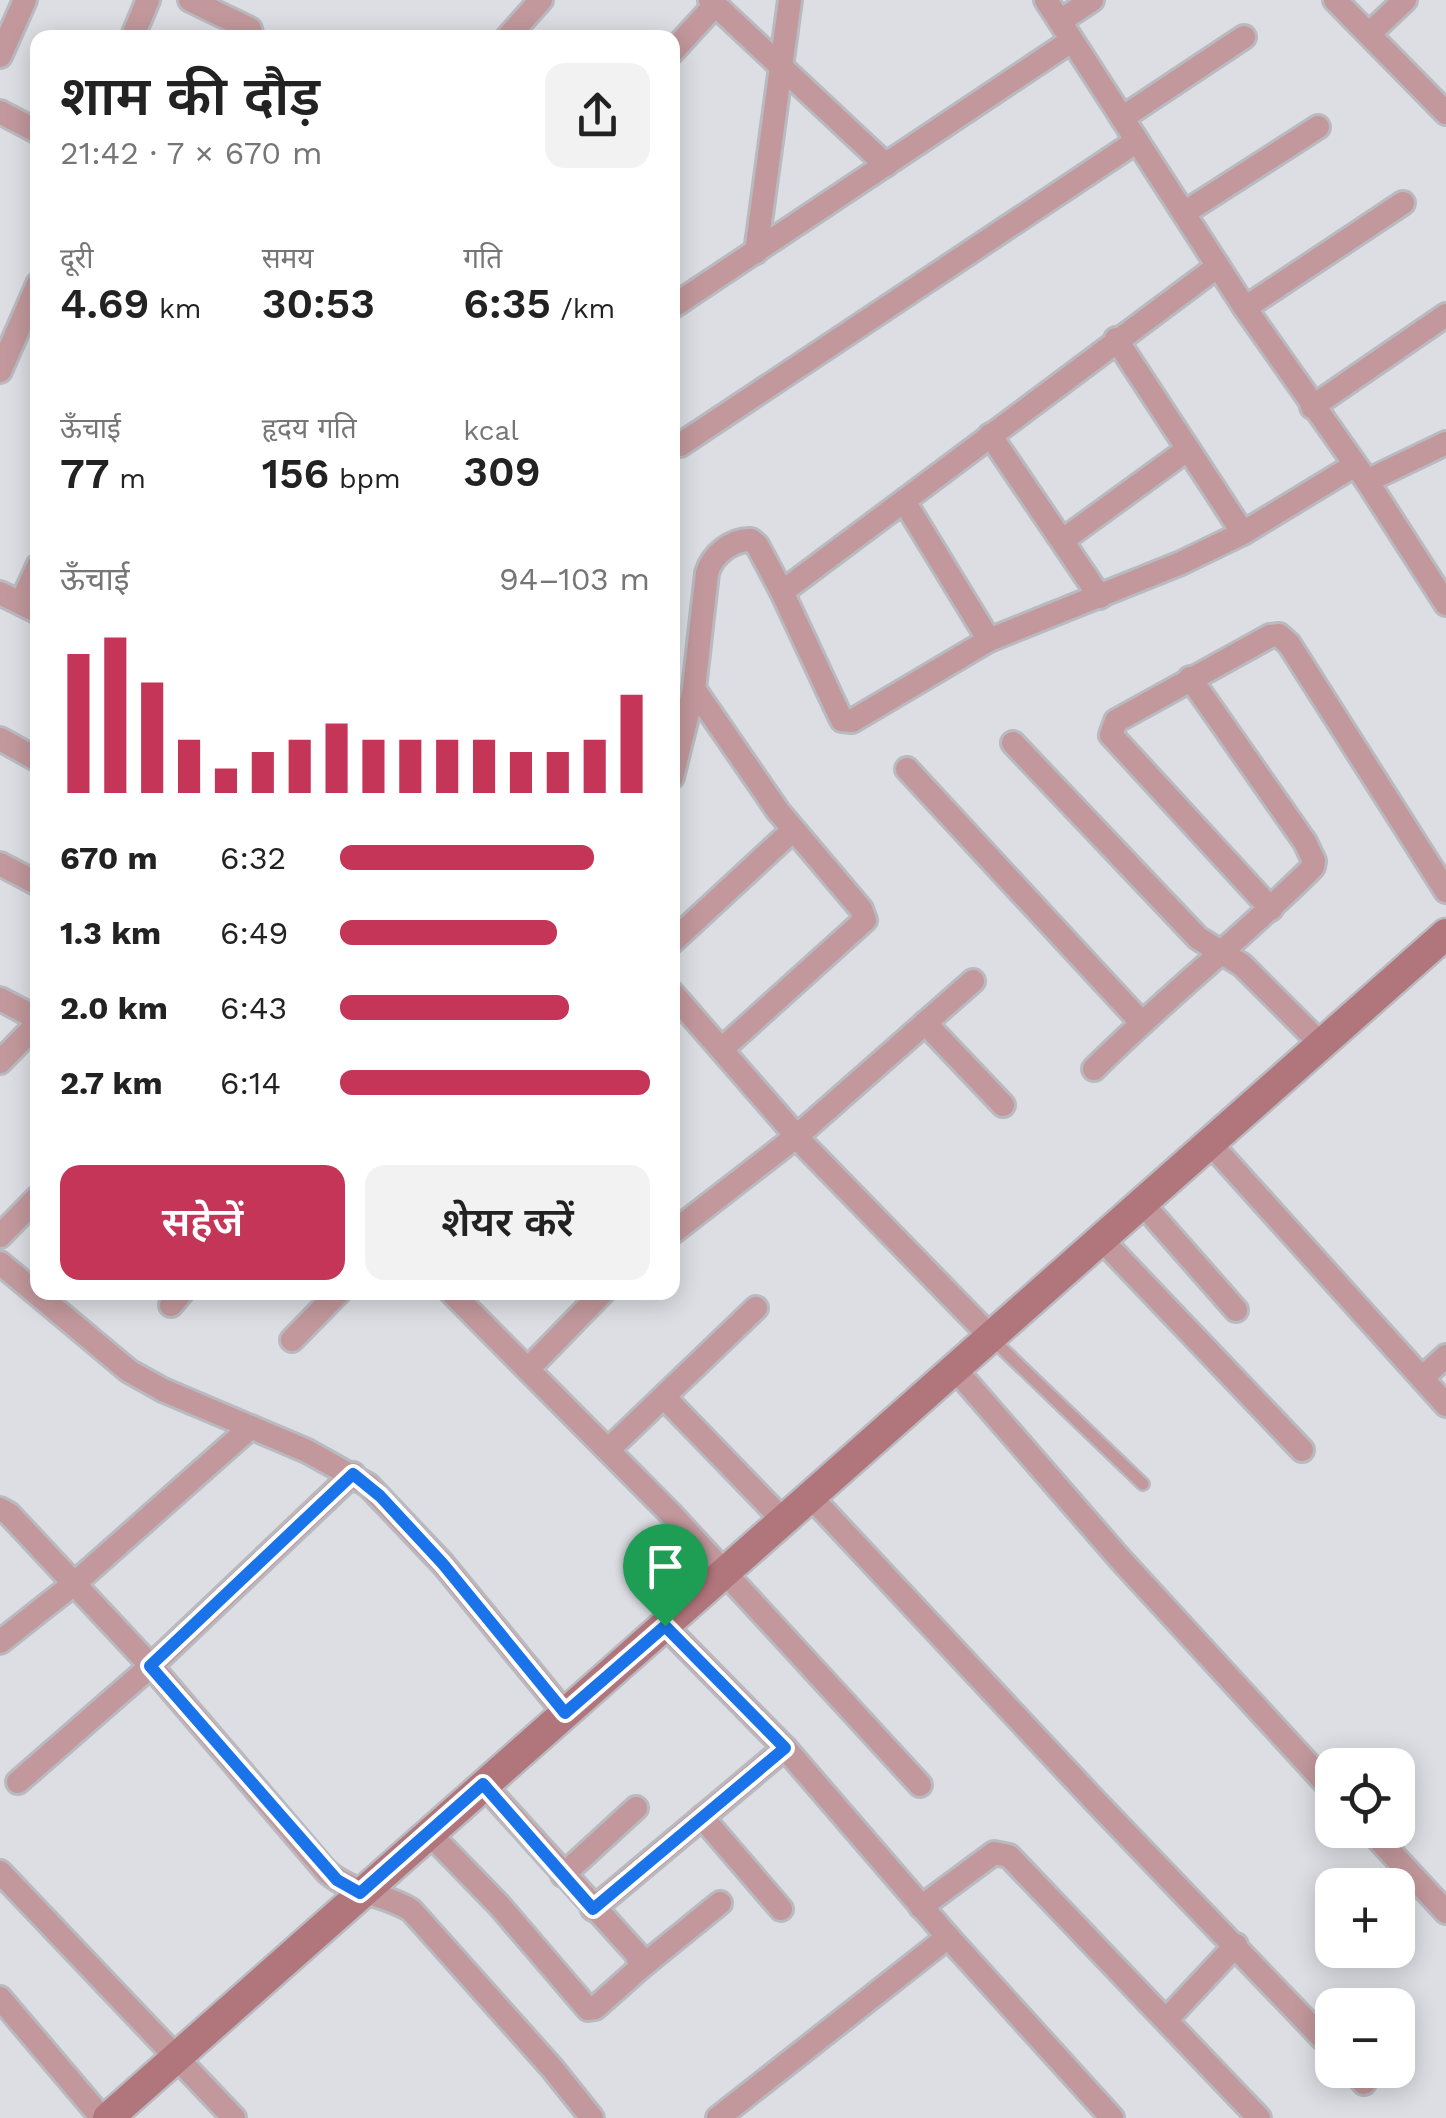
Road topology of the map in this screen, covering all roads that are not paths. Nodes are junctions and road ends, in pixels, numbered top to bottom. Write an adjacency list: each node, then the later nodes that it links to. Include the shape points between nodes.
1 (25, 0): 18 (street)
2 (148, 0): 11 (street)
3 (190, 0): 12 (street)
4 (542, 0): 13 (street)
5 (790, 0): 19 (street)
6 (1046, 0): 14 (street)
7 (1092, 0): 14 (street)
8 (1335, 0): 15 (street)
9 (1405, 0): 15 (street)
10 (712, 2): 17 (street); 19 (street)
11 (135, 30)
12 (250, 30)
13 (514, 30)
14 (1066, 31): 22 (street); 26 (street)
15 (1369, 34): 21 (street)
16 (1244, 37): 22 (street)
17 (680, 42)
18 (0, 56)
19 (780, 66): 26 (street); 29 (street)
20 (0, 112): 24 (street)
21 (1446, 112)
22 (1122, 118): 25 (street)
23 (1318, 127): 28 (street)
24 (30, 128)
25 (1137, 142): 28 (street); 40 (street)
26 (886, 165): 29 (street)
27 (1403, 204): 33 (street)
28 (1184, 213): 30 (street)
29 (756, 252): 32 (street)
30 (1218, 266): 33 (street); 35 (street)
31 (30, 302): 36 (street)
32 (680, 302)
33 (1245, 308): 37 (street)
34 (1446, 315): 37 (street)
35 (1116, 338): 38 (street); 41 (street)
36 (0, 371)
37 (1312, 406): 42 (street)
38 (990, 435): 43 (street); 45 (street)
39 (1446, 443): 42 (street)
40 (680, 445)
41 (1188, 449): 44 (street); 45 (street)
42 (1361, 473): 44 (street); 48 (street)
43 (904, 502): 46 (street); 49 (street)
44 (1243, 533): 47 (street)
45 (1063, 540): 47 (street)
46 (782, 592): 49 (street, via 846,722); 51 (street, via 752,540 714,557)
47 (1100, 597): 49 (street)
48 (1446, 604)
49 (989, 640)
50 (1190, 678): 60 (street, via 1270,636 1285,638); 61 (street, via 1314,862); 61 (street, via 1116,721 1111,735)
51 (694, 689): 54 (street); 57 (street)
52 (0, 739): 55 (street)
53 (1013, 743): 64 (street, via 1198,938)
54 (680, 747)
55 (30, 756)
56 (907, 769): 69 (street)
57 (793, 830): 63 (street); 73 (street, via 865,920)
58 (0, 864): 59 (street)
59 (30, 880)
60 (1446, 891)
61 (1271, 909): 64 (street)
62 (1446, 934): 72 (main road)
63 (680, 935)
64 (1224, 952): 69 (street); 72 (street)
65 (973, 981): 70 (street)
66 (0, 999): 68 (street)
67 (680, 1002): 73 (street)
68 (30, 1016)
69 (1140, 1022): 75 (street)
70 (926, 1023): 76 (street); 77 (street)
71 (30, 1030): 74 (street)
72 (1320, 1044): 78 (main road)
73 (722, 1049): 77 (street)
74 (0, 1062)
75 (1094, 1069)
76 (1003, 1106)
77 (797, 1136): 81 (street); 92 (street)
78 (1209, 1142): 79 (main road); 97 (street)
79 (1141, 1202): 83 (main road); 91 (street)
80 (30, 1205): 82 (street)
81 (680, 1227)
82 (0, 1236)
83 (1100, 1239): 92 (main road); 102 (street)
84 (0, 1263): 85 (street)
85 (30, 1288)
86 (44, 1300): 100 (street, via 128,1371)
87 (331, 1300): 93 (street)
88 (458, 1300): 95 (street)
89 (595, 1300): 95 (street)
90 (756, 1308): 98 (street)
91 (1236, 1310)
92 (991, 1337): 96 (main road); 104 (lane)
93 (292, 1340)
94 (1446, 1356): 97 (street)
95 (529, 1368): 101 (street)
96 (955, 1369): 105 (main road); 115 (street)
97 (1422, 1378): 99 (street)
98 (664, 1397): 101 (street); 107 (street)
99 (1446, 1405)
100 (251, 1427): 103 (street); 109 (street)
101 (608, 1450): 108 (street)
102 (1302, 1450)
103 (353, 1474): 112 (street); 113 (street, via 443,1564)
104 (1143, 1484)
105 (811, 1497): 107 (main road); 132 (street)
106 (0, 1509): 109 (street)
107 (784, 1520): 108 (main road)
108 (724, 1571): 110 (main road); 118 (street)
109 (75, 1582): 111 (street); 112 (street)
110 (665, 1626): 113 (main road); 114 (street)
111 (0, 1642)
112 (150, 1666): 116 (street); 125 (street, via 327,1872)
113 (565, 1713): 117 (main road)
114 (785, 1748): 120 (street); 127 (street)
115 (1315, 1772)
116 (18, 1782)
117 (483, 1784): 121 (main road); 124 (street)
118 (920, 1786)
119 (636, 1808): 124 (street)
120 (702, 1817): 128 (street); 129 (street)
121 (429, 1832): 125 (main road); 133 (street, via 585,2006 595,2008)
122 (1387, 1848): 130 (street)
123 (0, 1872): 137 (street)
124 (563, 1875): 129 (street)
125 (360, 1893): 137 (main road); 138 (street, via 411,1910)
126 (720, 1903): 133 (street)
127 (922, 1906): 131 (street); 135 (street, via 994,1854 1009,1856)
128 (781, 1908)
129 (593, 1909): 133 (street, via 637,1954)
130 (1446, 1912)
131 (948, 1937): 141 (street); 142 (street)
132 (1236, 1945): 135 (street); 136 (street)
133 (640, 1968)
134 (0, 1998): 139 (street)
135 (1166, 2019): 143 (street)
136 (1315, 2030)
137 (175, 2056): 139 (main road); 140 (street)
138 (585, 2116)
139 (105, 2118)
140 (234, 2118)
141 (718, 2118)
142 (1112, 2118)
143 (1259, 2118)

